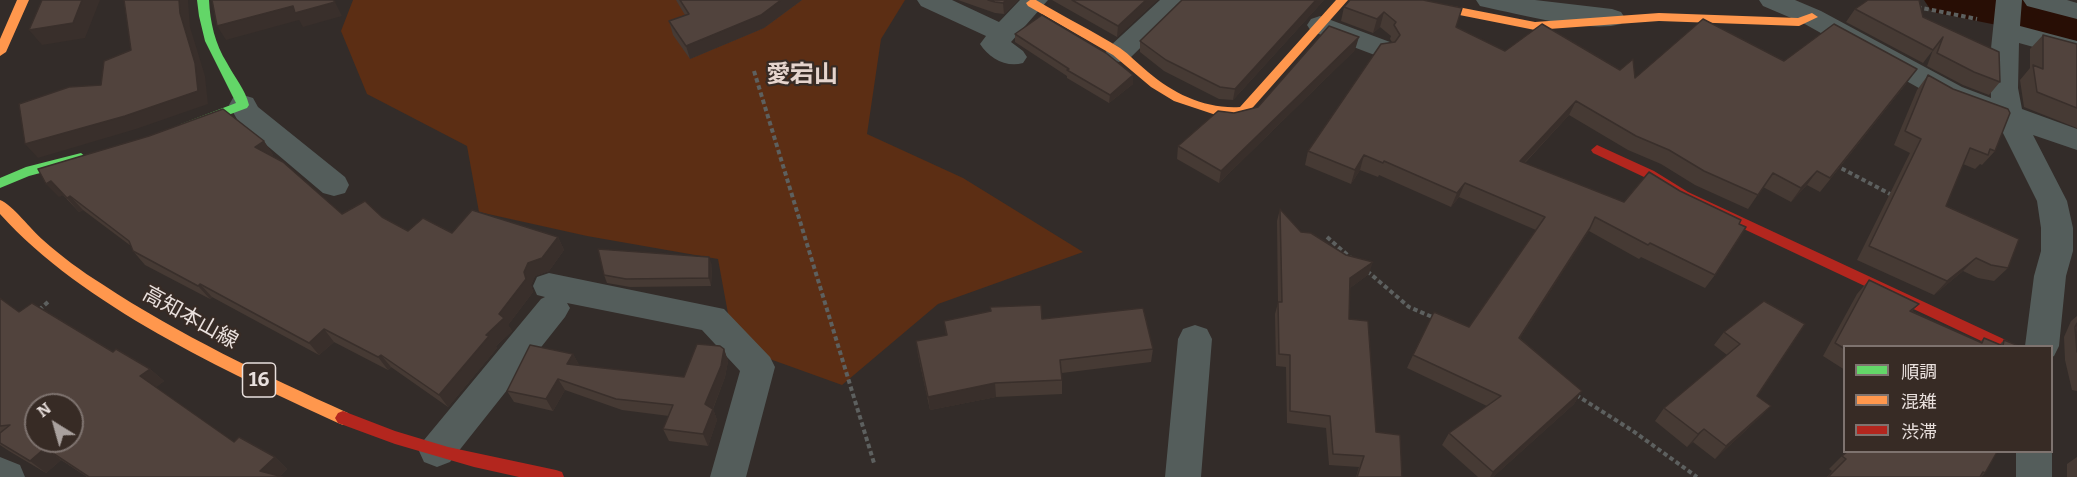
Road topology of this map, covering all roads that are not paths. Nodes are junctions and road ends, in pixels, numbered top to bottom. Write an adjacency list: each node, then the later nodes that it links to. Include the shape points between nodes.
1 (24, 0): 18 (street)
2 (202, 0): 20 (street, via 205,23)
3 (930, 0): 10 (street, via 1008,45)
4 (1176, 0): 19 (street)
5 (1342, 0): 15 (street)
6 (1404, 0): 13 (street, via 1535,26)
7 (1489, 0): 13 (street, via 1566,14)
8 (1772, 0): 12 (street)
9 (2036, 0): 11 (street)
10 (1033, 2): 19 (street, via 1054,18)
11 (2077, 11)
12 (1812, 17): 13 (street, via 1799,22); 22 (street, via 1952,94)
13 (1624, 19)
14 (2008, 21): 17 (street); 22 (street, via 2005,102)
15 (1320, 25): 16 (street); 19 (street, via 1243,111 1233,114 1184,100 1150,80)
16 (1380, 48)
17 (2077, 50)
18 (0, 52)
19 (1119, 52)
20 (243, 105): 21 (street); 23 (street); 28 (street, via 248,114)
21 (278, 108)
22 (2009, 116): 24 (street); 30 (street, via 2052,201)
23 (170, 132)
24 (2077, 140)
25 (1597, 150): 32 (street, via 1683,195)
26 (94, 154): 27 (street)
27 (0, 183)
28 (334, 185)
29 (0, 205): 34 (street, 高知本山線 / 16, via 22,233 71,274 198,348 293,398)
30 (2067, 255): 33 (street, via 2050,276)
31 (1195, 339): 40 (street)
32 (2003, 345)
33 (2042, 345)
34 (437, 452): 38 (street, 高知本山線 / 16, via 509,471); 39 (street, via 551,297 712,319 758,367)
35 (2034, 453): 41 (street)
36 (0, 473): 37 (street)
37 (7, 477)
38 (556, 477)
39 (729, 477)
40 (1183, 477)
41 (2034, 477)

